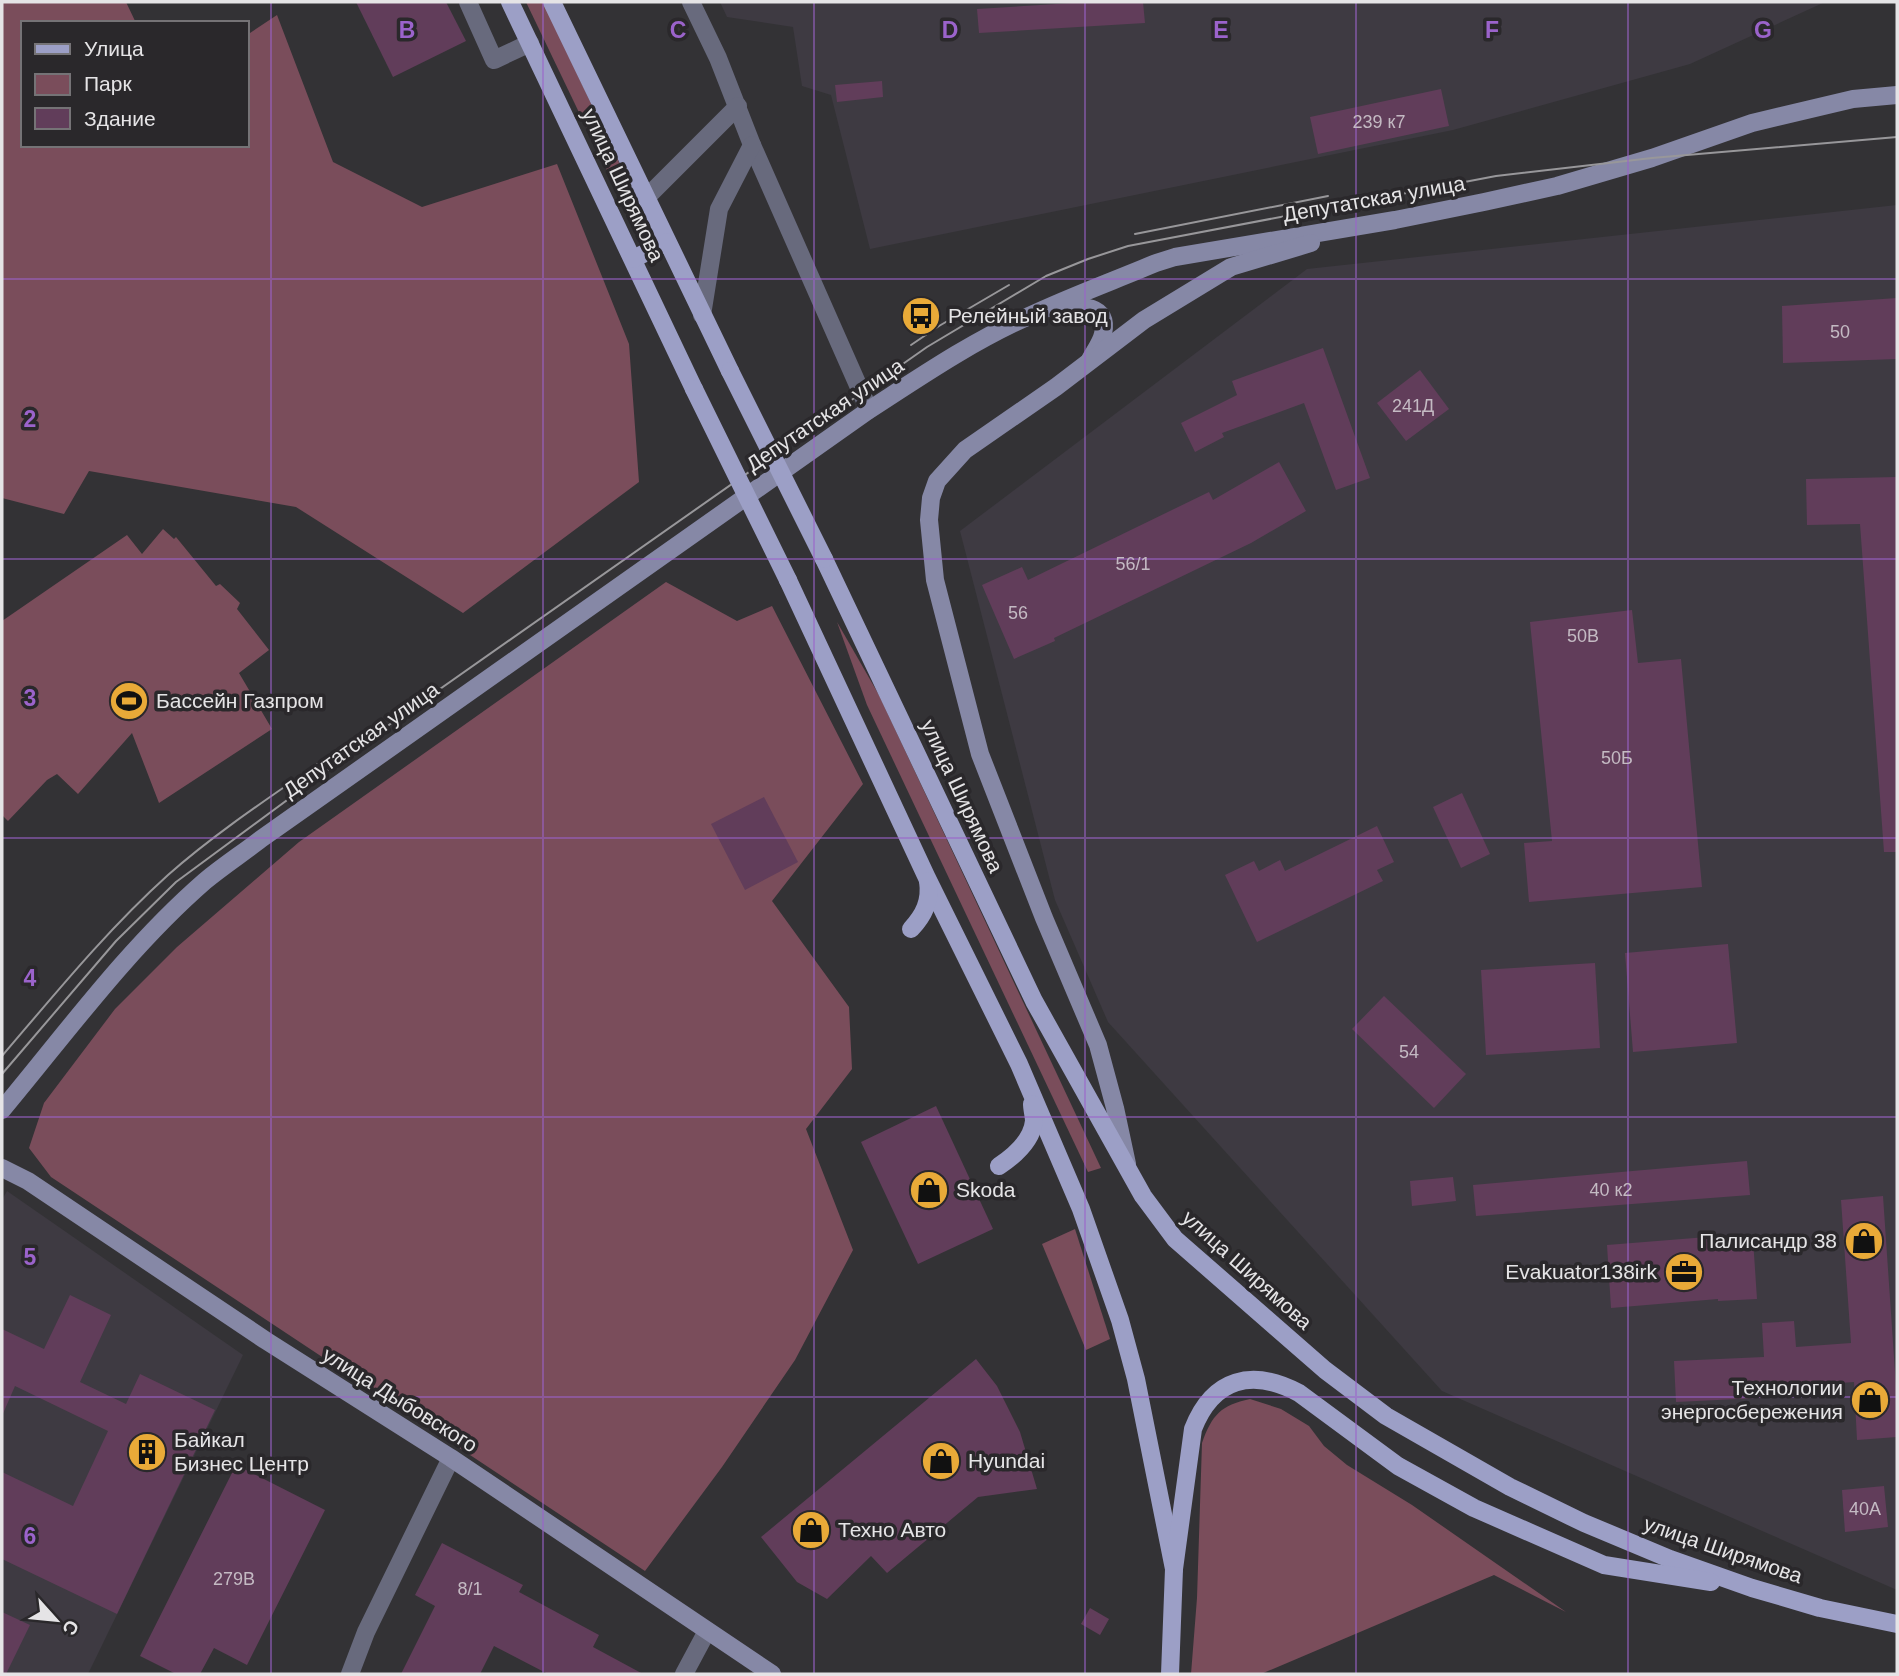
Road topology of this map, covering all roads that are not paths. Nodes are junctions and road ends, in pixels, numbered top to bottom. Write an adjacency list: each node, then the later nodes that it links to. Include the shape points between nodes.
1 (468, 2): 5 (street, via 494,60)
2 (510, 2): 5 (main road, улица Ширямова)
3 (552, 2): 9 (main road, улица Ширямова)
4 (691, 2): 7 (street)
5 (530, 43): 12 (main road, улица Ширямова)
6 (1897, 95): 10 (main road, Депутатская улица, via 1853,99 1752,123 1557,186)
7 (738, 106): 8 (street); 9 (street)
8 (752, 145): 13 (street, via 719,209); 16 (street)
9 (646, 198): 11 (main road, улица Ширямова)
10 (1381, 222): 14 (main road, Депутатская улица, via 1175,257); 15 (main road, via 1231,267 1144,320)
11 (667, 242): 12 (main road); 13 (main road, улица Ширямова)
12 (633, 259): 17 (main road, улица Ширямова, bridge)
13 (702, 315): 23 (main road, улица Ширямова, bridge, via 824,559 1034,1001)
14 (1026, 317): 15 (main road, via 1082,305 1093,309 1104,325); 16 (main road, Депутатская улица, via 953,356)
15 (1089, 363): 23 (main road, via 965,450 933,491 929,520 941,610 980,754 1098,1045)
16 (869, 410): 20 (main road, Депутатская улица, via 206,881 113,975)
17 (927, 878): 18 (main road, via 925,910); 19 (main road, улица Ширямова)
18 (911, 929)
19 (1019, 1064): 21 (main road, via 1034,1123 1014,1156); 25 (main road, via 1081,1209 1120,1320)
20 (2, 1110)
21 (999, 1166)
22 (2, 1168): 24 (main road, улица Дыбовского)
23 (1129, 1171): 26 (main road, улица Ширямова, via 1175,1239 1325,1370 1386,1416 1510,1487 1584,1523)
24 (451, 1458): 28 (main road, улица Дыбовского); 29 (street)
25 (1174, 1569): 26 (main road, via 1197,1420 1222,1388 1252,1380 1276,1383 1299,1393 1432,1486 1604,1565); 32 (main road)
26 (1752, 1588): 27 (main road, улица Ширямова)
27 (1897, 1624)
28 (707, 1631): 30 (street); 31 (main road, улица Дыбовского)
29 (350, 1674)
30 (684, 1674)
31 (772, 1674)
32 (1170, 1674)

